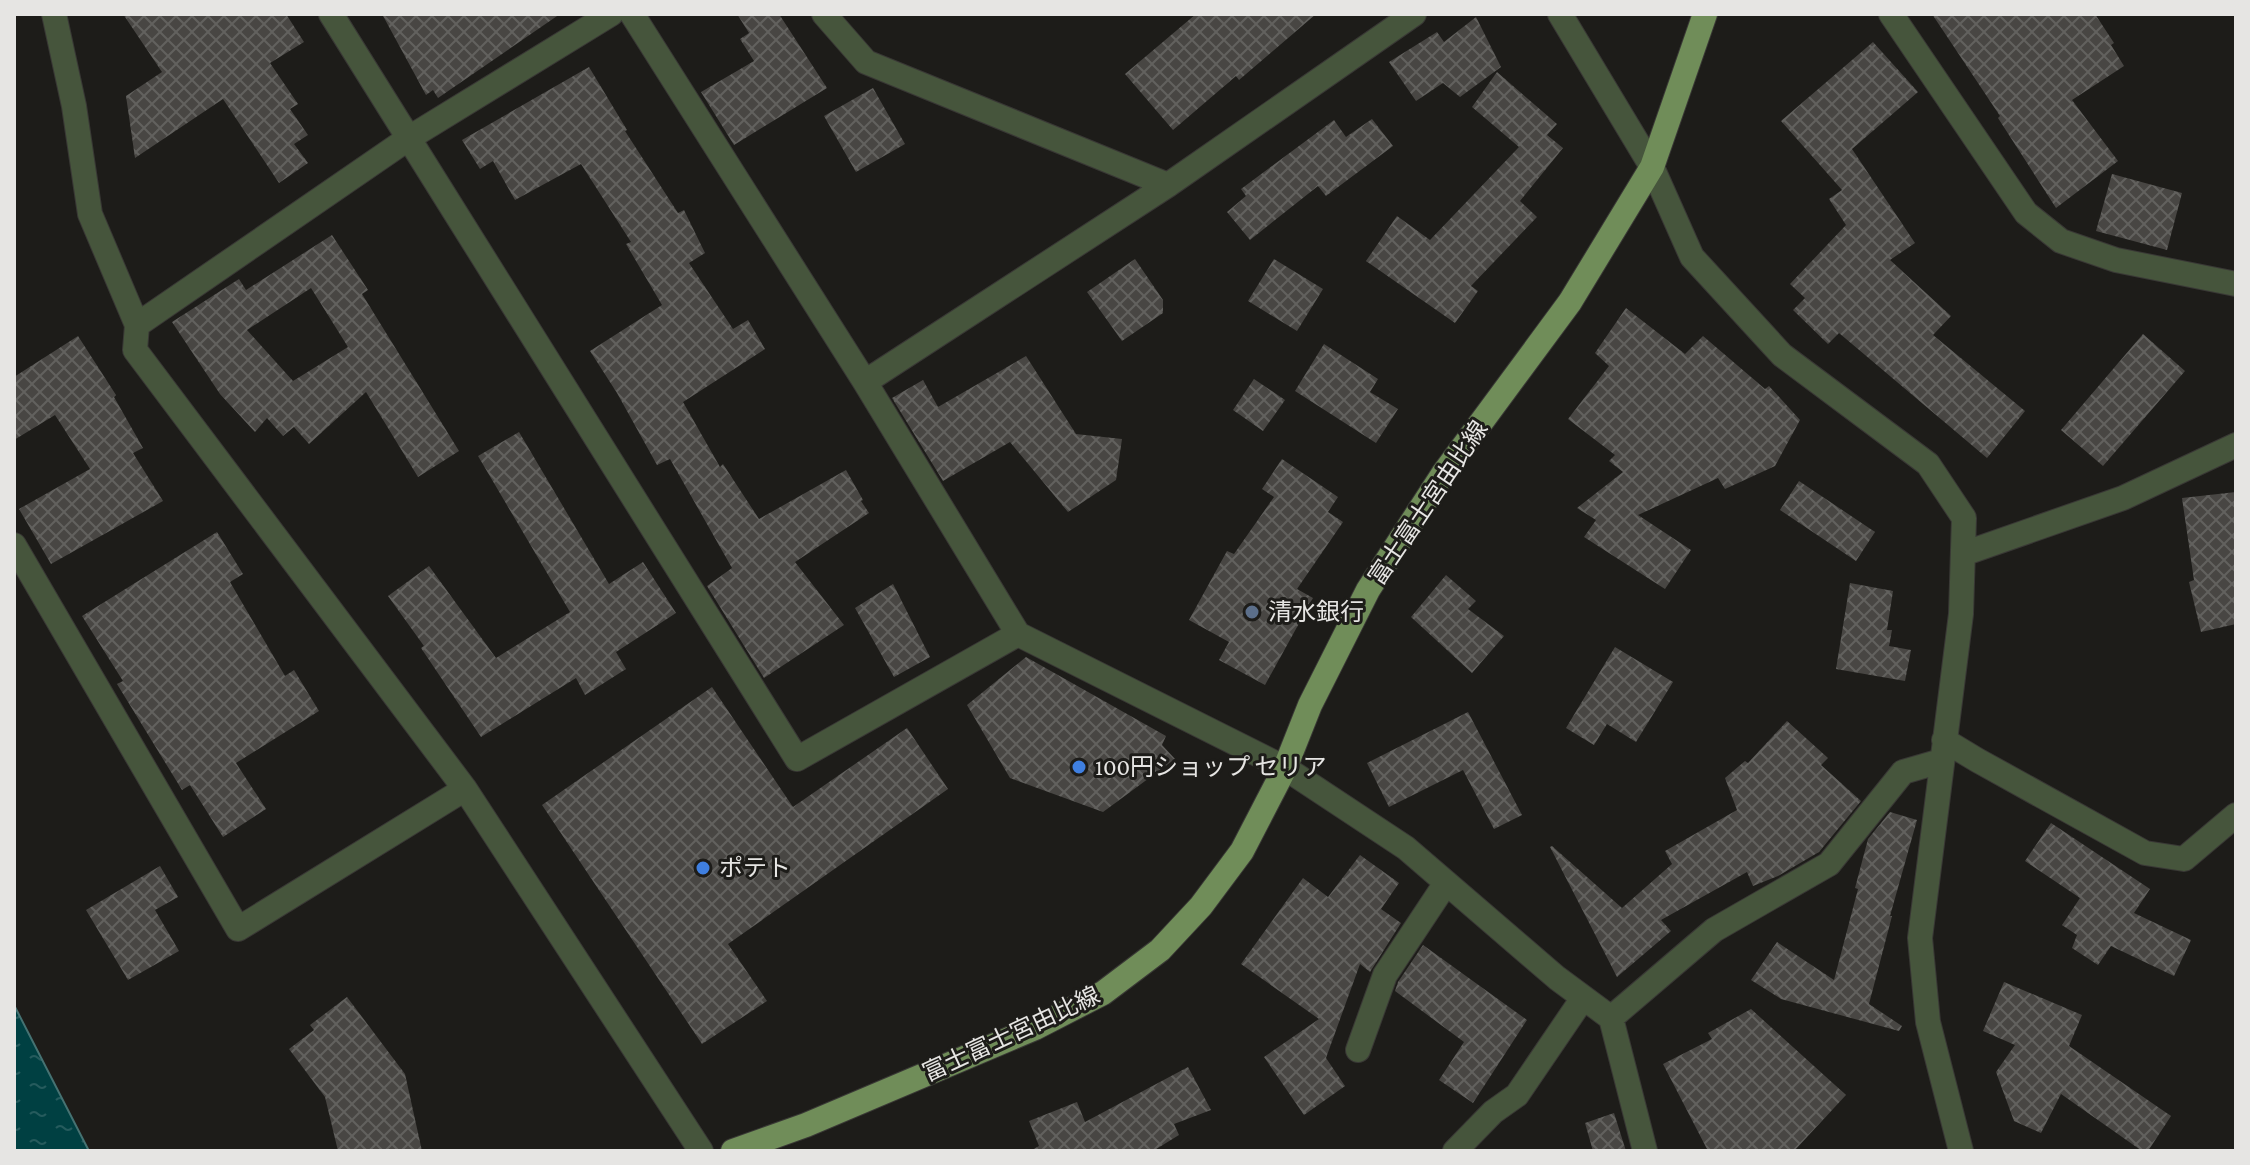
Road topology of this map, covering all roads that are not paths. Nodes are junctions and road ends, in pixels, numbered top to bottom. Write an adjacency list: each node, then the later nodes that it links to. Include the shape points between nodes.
1 (54, 14): 14 (street, via 90,214)
2 (331, 14): 10 (street)
3 (611, 14): 10 (street)
4 (632, 14): 15 (street)
5 (824, 14): 12 (street, via 866,62)
6 (1414, 14): 12 (street)
7 (1560, 14): 11 (street)
8 (1705, 14): 11 (main road, 富士富士宮由比線)
9 (1891, 14): 13 (street, via 2026,213 2061,241 2116,260)
10 (409, 138): 14 (street); 19 (street, via 797,759)
11 (1652, 167): 18 (street, via 1692,257 1782,355 1928,464 1964,518); 21 (main road, 富士富士宮由比線, via 1570,302 1443,474 1368,590)
12 (1168, 185): 15 (street)
13 (2236, 284)
14 (137, 325): 22 (street, via 135,350)
15 (865, 382): 19 (street)
16 (2236, 445): 18 (street, via 2123,498)
17 (14, 545): 22 (street, via 238,929)
18 (1963, 554): 20 (street, via 1961,614)
19 (1018, 634): 21 (street)
20 (1943, 751): 23 (street, via 1990,768 2145,853 2184,859); 26 (street, via 1903,772 1829,864 1714,930); 32 (street, via 1920,938 1928,1022)
21 (1285, 768): 24 (street, via 1406,848); 29 (main road, 富士富士宮由比線, via 1242,851 1201,906 1160,950 1103,993 1035,1028)
22 (465, 789): 28 (street)
23 (2236, 815)
24 (1446, 883): 25 (street); 27 (street, via 1385,975)
25 (1583, 998): 26 (street); 30 (street, via 1517,1095)
26 (1611, 1018): 31 (street)
27 (1358, 1050)
28 (701, 1151)
29 (733, 1151)
30 (1455, 1151)
31 (1645, 1151)
32 (1961, 1151)

